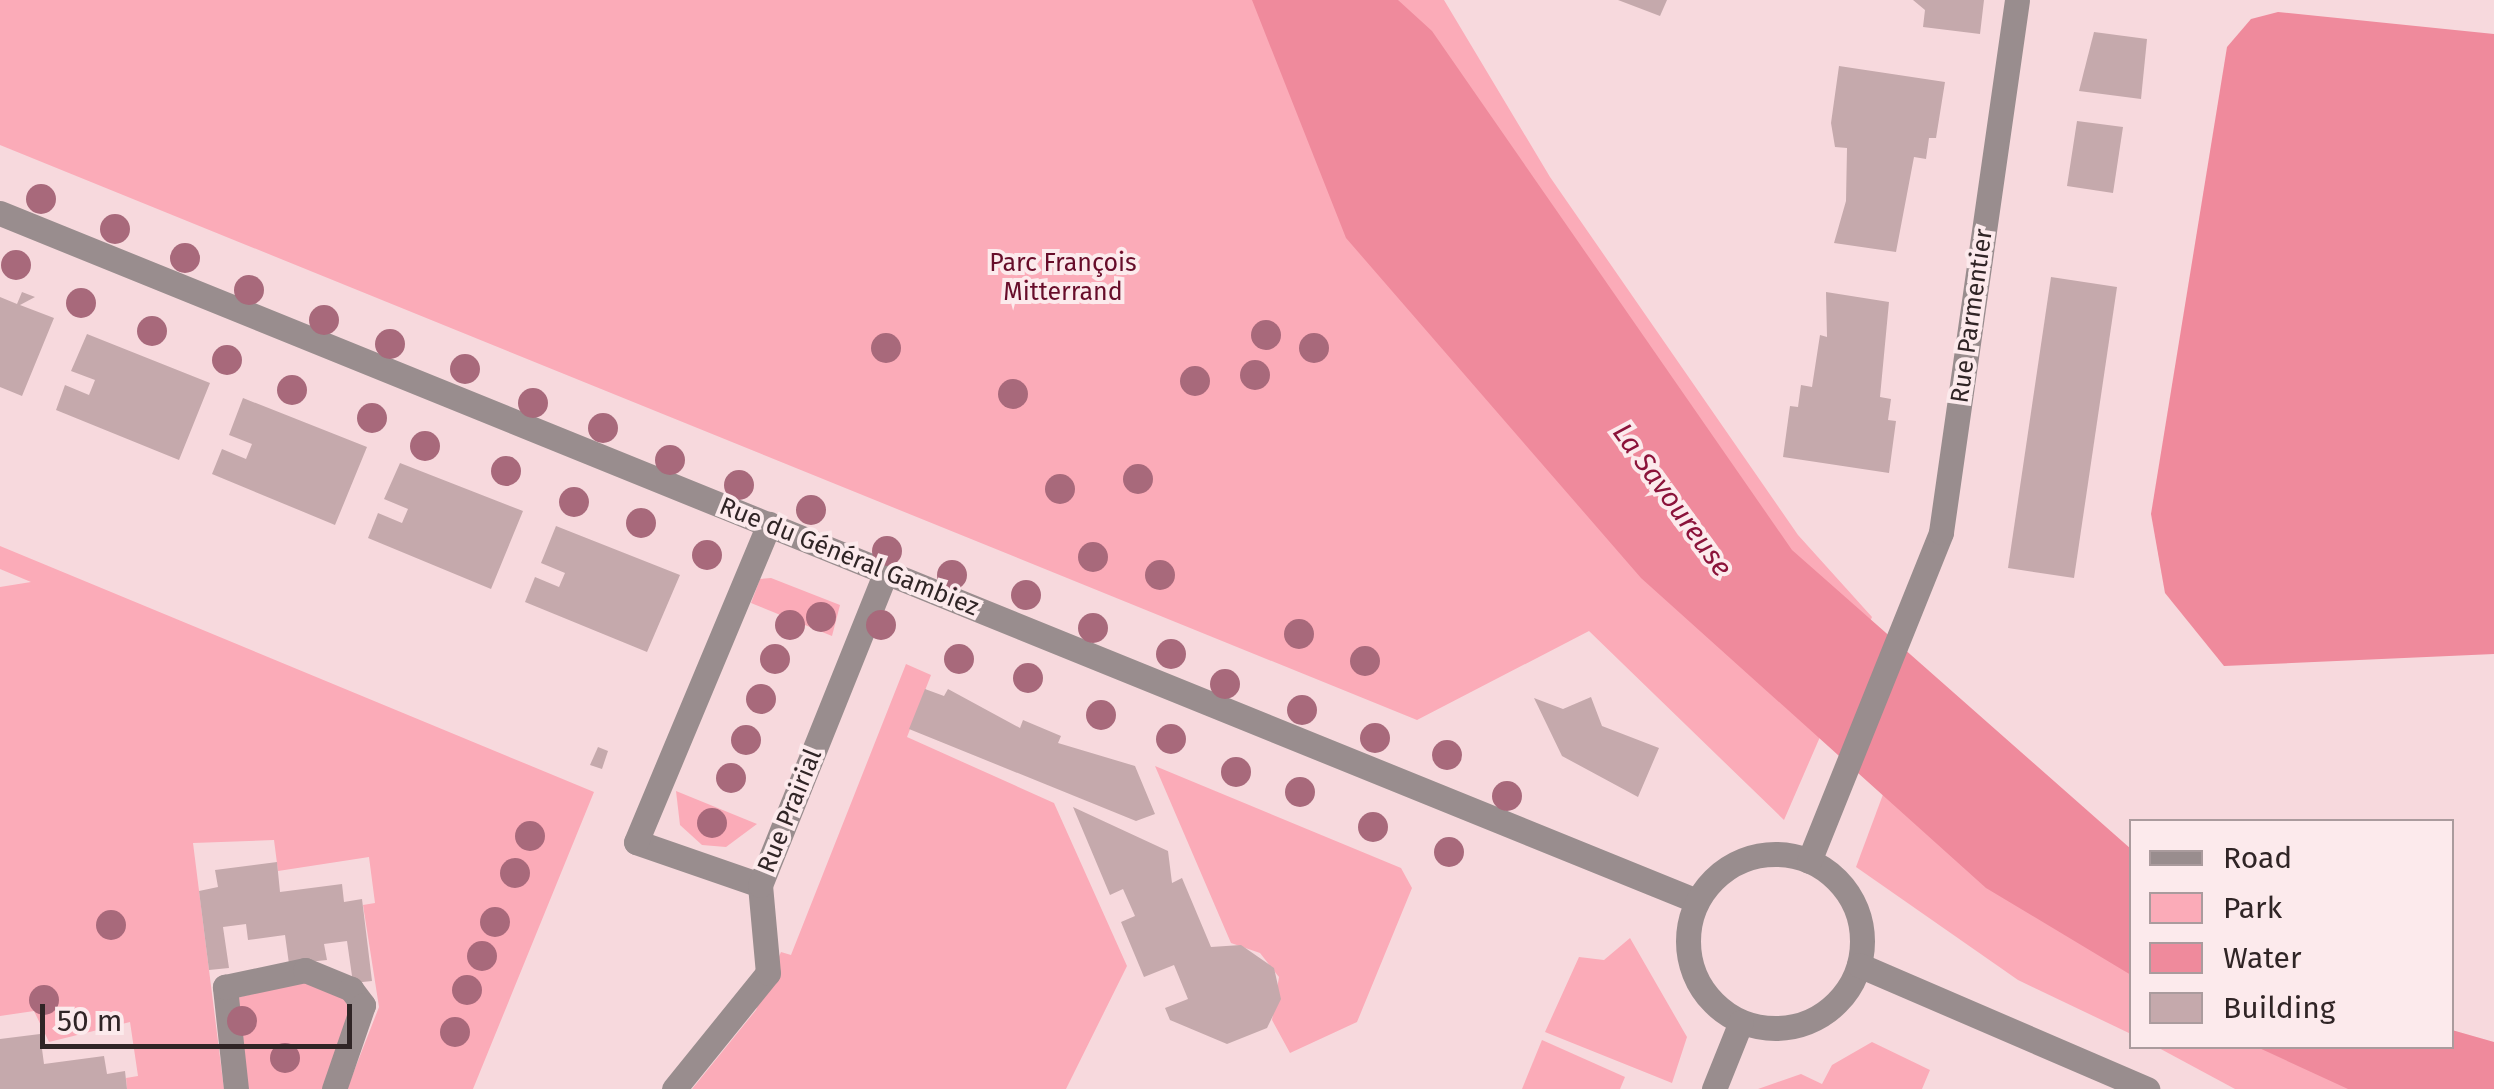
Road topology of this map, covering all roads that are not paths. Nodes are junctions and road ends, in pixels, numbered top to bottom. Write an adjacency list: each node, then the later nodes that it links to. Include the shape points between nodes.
1 (2017, 0): 5 (street, Rue Parmentier, via 1942,532)
2 (0, 213): 3 (street, Rue du Général Gambiez)
3 (769, 524): 4 (street, Rue du Général Gambiez); 6 (street, via 636,842)
4 (886, 572): 6 (street, Rue Prairial); 7 (street, Rue du Général Gambiez)
5 (1809, 861): 7 (street, via 1758,855 1712,880); 8 (street, via 1856,910)
6 (760, 885): 12 (street, Rue Prairial, via 768,973)
7 (1697, 901): 9 (street, via 1688,958 1707,996)
8 (1859, 965): 9 (street, via 1836,1002 1799,1025); 14 (street)
9 (1741, 1022): 13 (street)
10 (236, 1089): 11 (street, via 225,986 305,970 352,988 363,1005)
11 (334, 1089)
12 (674, 1089)
13 (1714, 1089)
14 (2147, 1089)

